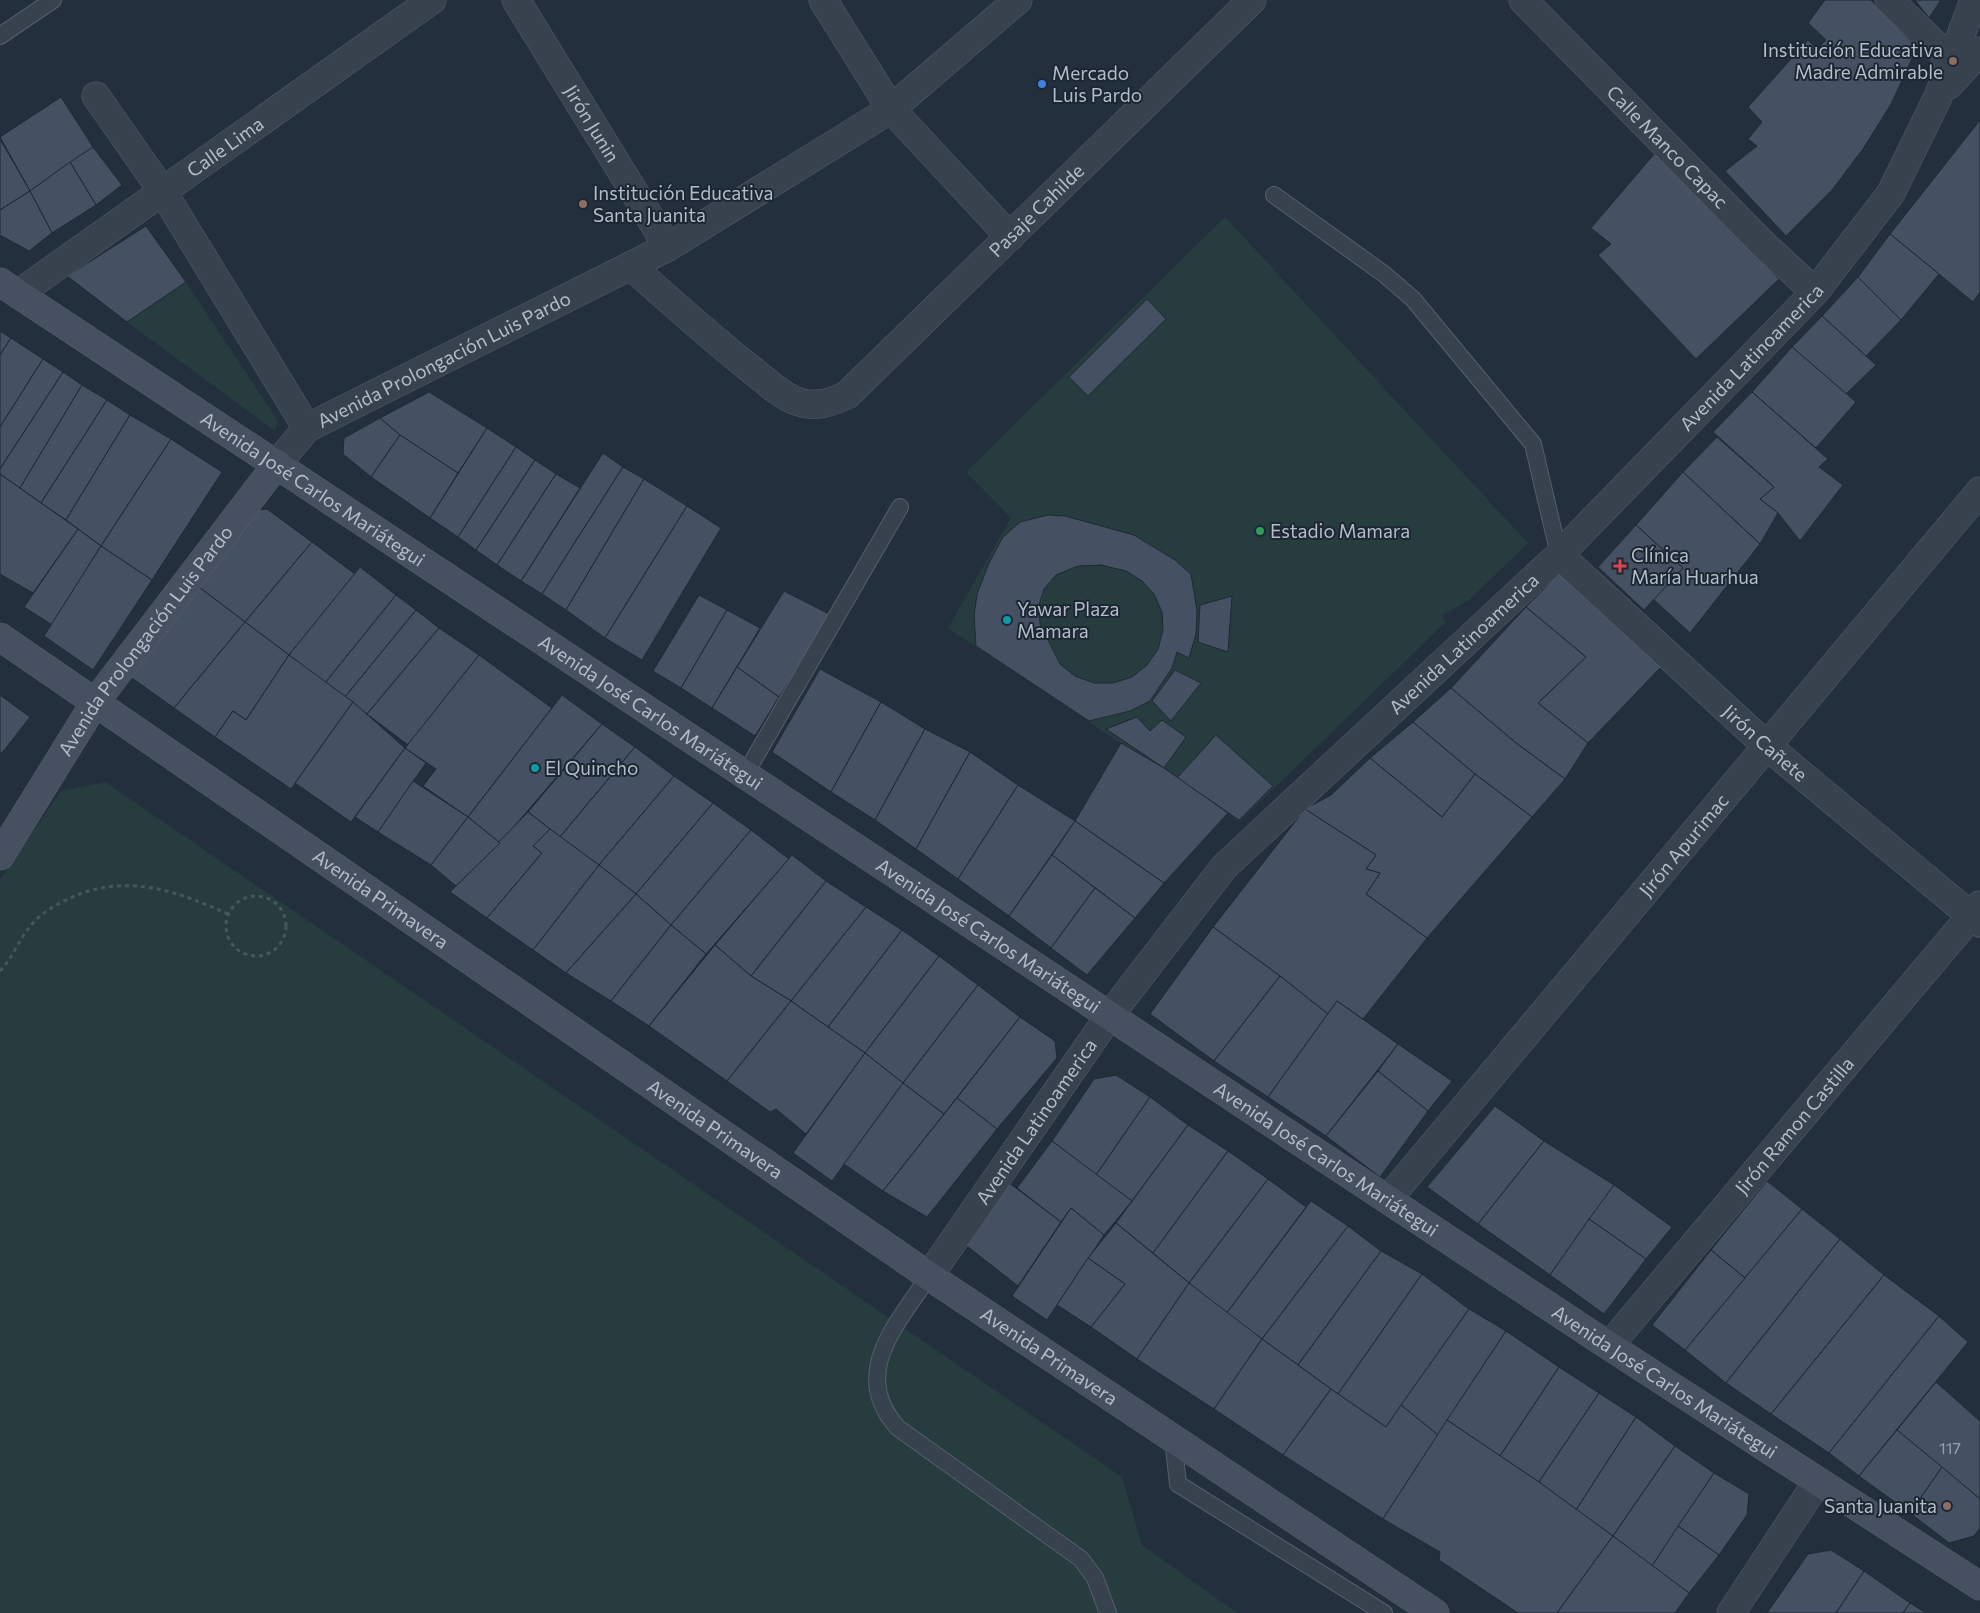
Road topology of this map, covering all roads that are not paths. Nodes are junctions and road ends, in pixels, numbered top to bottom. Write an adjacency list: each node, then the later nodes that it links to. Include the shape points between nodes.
1 (53, 0): 10 (lane)
2 (432, 0): 16 (street, Calle Lima)
3 (516, 0): 19 (street, Jirón Junin)
4 (823, 0): 15 (street)
5 (1018, 0): 15 (street, Avenida Prolongación Luis Pardo)
6 (1252, 0): 18 (street, Pasaje Cahilde)
7 (1523, 0): 22 (street, Calle Manco Capac, via 1763,244)
8 (1889, 0): 12 (street)
9 (1974, 0): 12 (street, Avenida Latinoamerica)
10 (0, 36)
11 (1980, 51): 14 (street)
12 (1953, 62): 14 (street, Avenida Latinoamerica)
13 (96, 96): 16 (street)
14 (1938, 97): 22 (street, Avenida Latinoamerica, via 1890,194)
15 (891, 110): 18 (street); 19 (street, Avenida Prolongación Luis Pardo)
16 (162, 192): 21 (street, Calle Lima); 23 (street)
17 (1274, 195): 27 (lane, via 1384,274 1413,299 1533,444)
18 (1010, 237): 20 (street, Pasaje Cahilde, via 847,395 830,403 812,405 795,401 779,392 710,338)
19 (668, 247): 20 (street, Avenida Prolongación Luis Pardo)
20 (631, 266): 23 (street, Avenida Prolongación Luis Pardo)
21 (9, 288): 24 (main road, Avenida José Carlos Mariátegui)
22 (1815, 292): 27 (street, Avenida Latinoamerica)
23 (306, 428): 24 (street, Avenida Prolongación Luis Pardo)
24 (277, 464): 29 (main road, Avenida Prolongación Luis Pardo); 31 (main road, Avenida José Carlos Mariátegui)
25 (1980, 491): 30 (street, Jirón Apurimac)
26 (900, 507): 31 (lane)
27 (1559, 555): 30 (street, Jirón Cañete); 34 (street, Avenida Latinoamerica, via 1224,867)
28 (0, 637): 29 (main road, Avenida Primavera)
29 (96, 701): 32 (main road, Avenida Prolongación Luis Pardo); 36 (main road, Avenida Primavera)
30 (1767, 746): 33 (street, Jirón Cañete); 35 (street, Jirón Apurimac)
31 (744, 776): 34 (main road, Avenida José Carlos Mariátegui)
32 (0, 856)
33 (1977, 915): 37 (street, Jirón Ramon Castilla)
34 (1110, 1015): 35 (main road, Avenida José Carlos Mariátegui); 36 (street, Avenida Latinoamerica)
35 (1388, 1199): 37 (main road, Avenida José Carlos Mariátegui)
36 (928, 1276): 38 (main road, Avenida Primavera); 41 (lane, via 884,1344 876,1377 882,1406 898,1428 1081,1559 1095,1578)
37 (1609, 1346): 39 (main road, Avenida José Carlos Mariátegui)
38 (1173, 1438): 42 (lane, via 1178,1484); 43 (main road, Avenida Primavera)
39 (1818, 1481): 40 (main road, Avenida José Carlos Mariátegui); 44 (street)
40 (1977, 1578)
41 (1108, 1613)
42 (1384, 1613)
43 (1435, 1613)
44 (1731, 1613)

